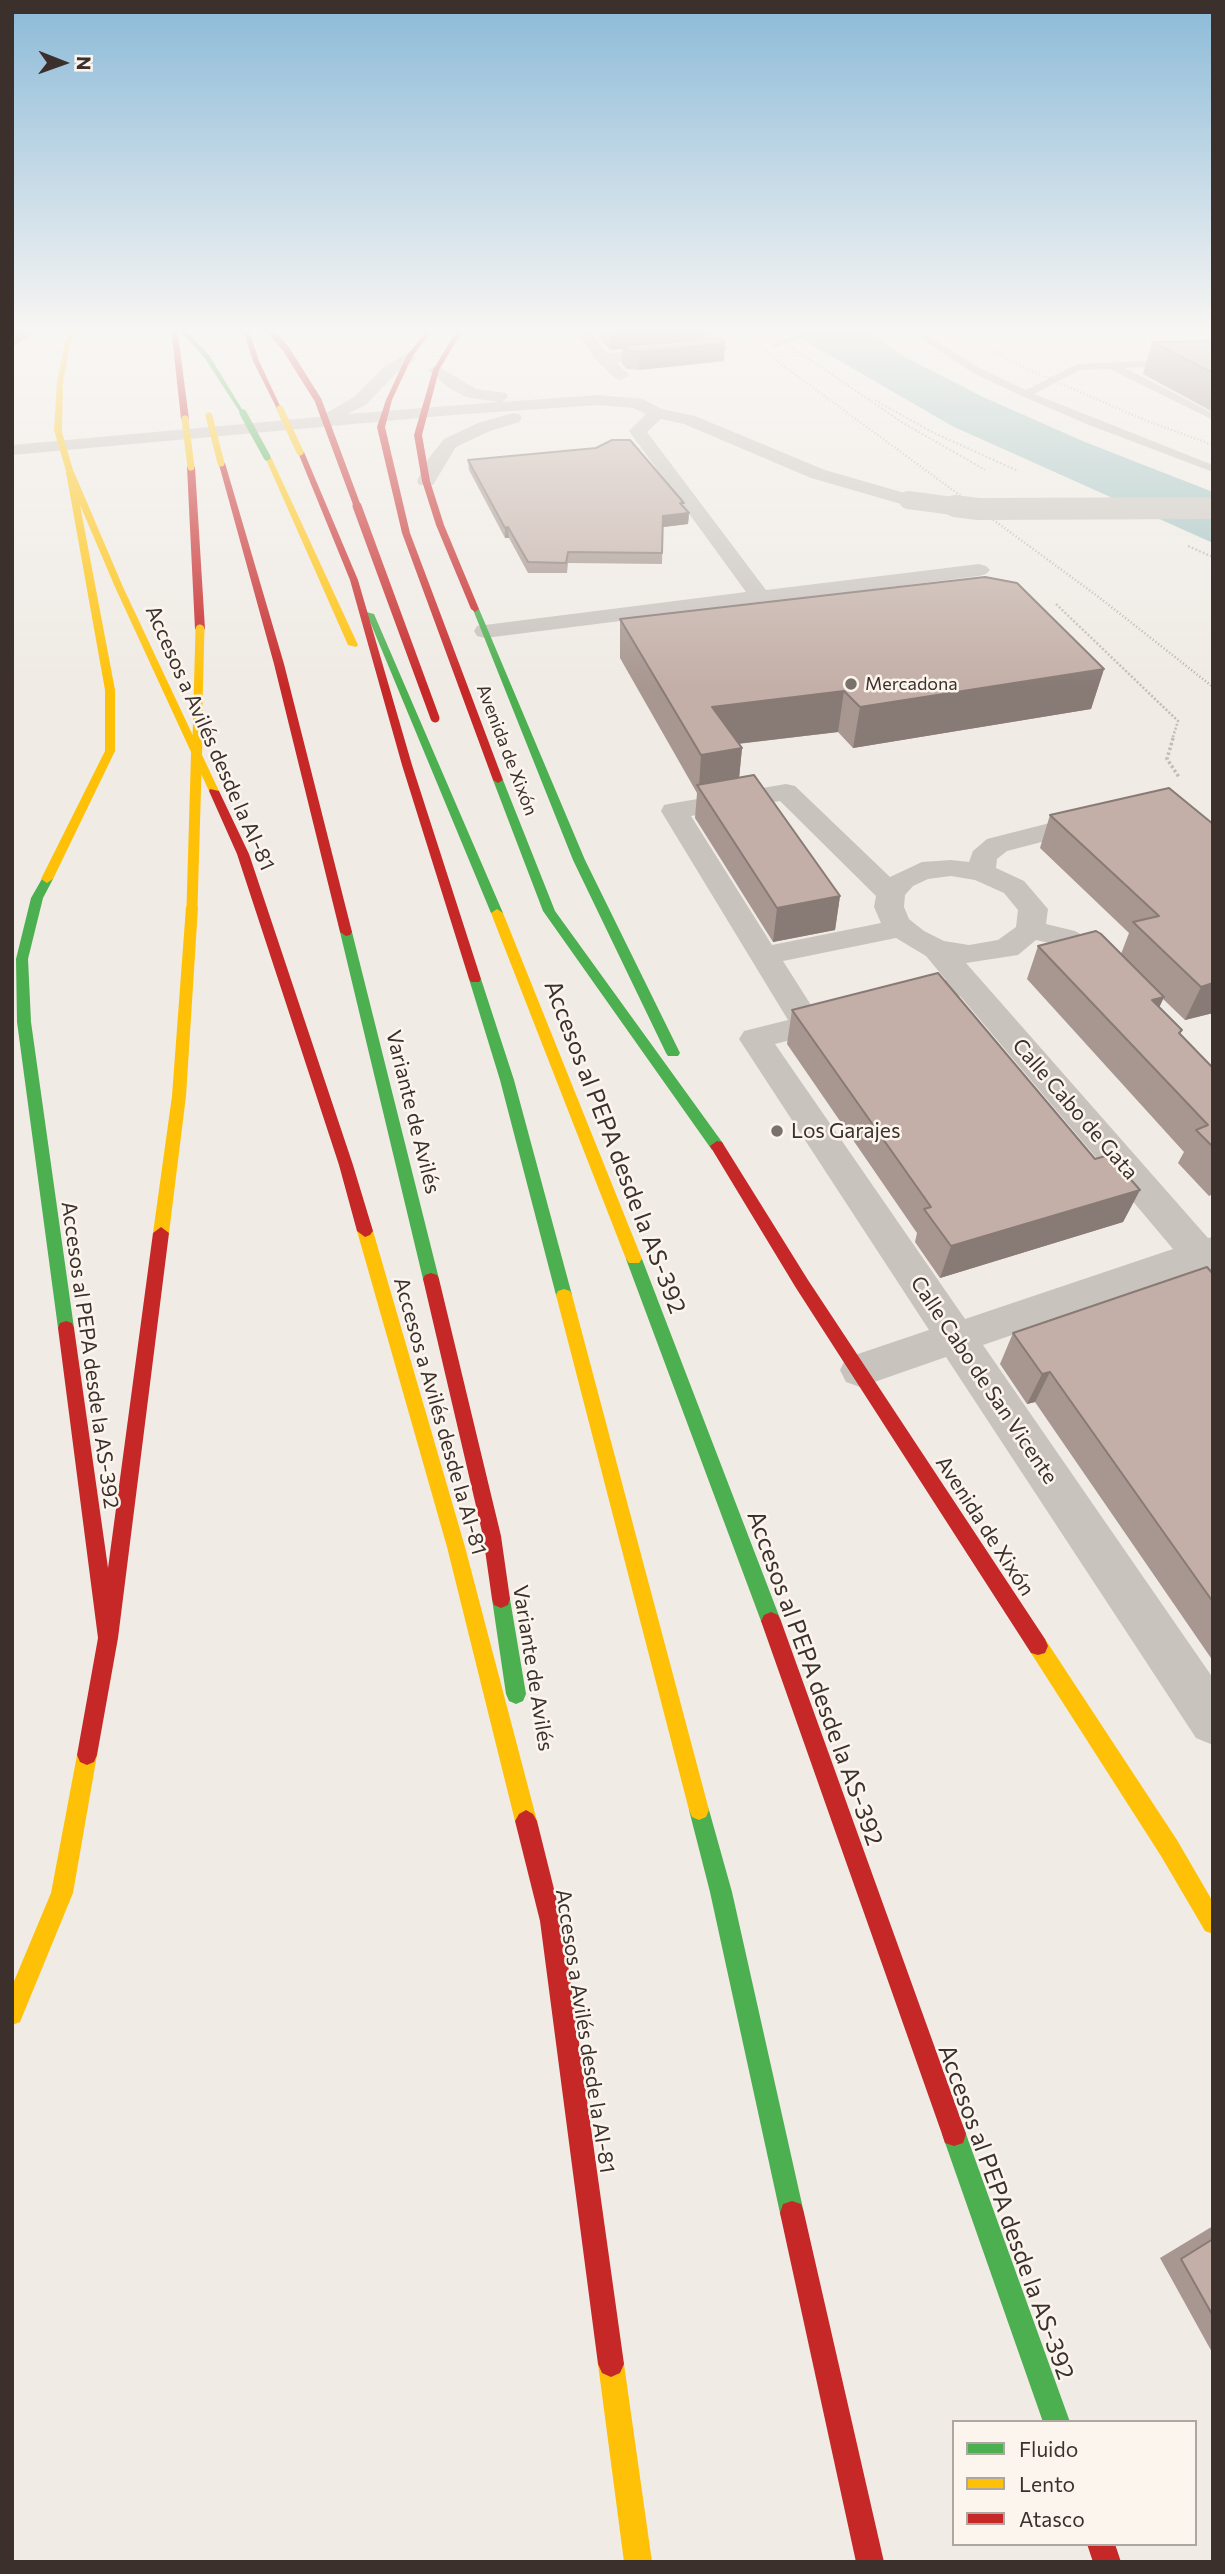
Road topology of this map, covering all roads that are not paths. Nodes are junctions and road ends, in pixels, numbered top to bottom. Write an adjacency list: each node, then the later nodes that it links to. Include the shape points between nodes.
1 (44, 447): 15 (street)
2 (63, 447): 18 (main road, Accesos a Avilés desde la AI-81, bridge)
3 (144, 447): 16 (street)
4 (189, 447): 43 (main road, Accesos al PEPA desde la AS-392, bridge, via 200,629 192,907 179,1096)
5 (217, 447): 44 (main road, Variante de Avilés, bridge, via 279,664 400,1142 492,1536)
6 (262, 447): 27 (main road, bridge)
7 (298, 447): 22 (main road, bridge)
8 (335, 447): 25 (main road, bridge)
9 (388, 447): 39 (main road, Avenida de Xixón, via 415,559 549,911)
10 (420, 447): 19 (main road, Avenida de Xixón)
11 (447, 447): 19 (street)
12 (650, 447): 23 (street)
13 (754, 447): 20 (street, bridge, via 818,474 908,500 978,509)
14 (1155, 447): 17 (lane)
15 (12, 450)
16 (12, 461)
17 (1213, 469)
18 (70, 472): 43 (main road, Accesos al PEPA desde la AS-392, via 110,690 110,751 37,898 22,959 24,1021); 47 (main road, Accesos a Avilés desde la AI-81, via 243,854 338,1139 456,1547)
19 (426, 481): 24 (main road, Avenida de Xixón)
20 (1213, 508)
21 (979, 570): 23 (street)
22 (354, 580): 27 (main road); 34 (main road, Accesos al PEPA desde la AS-392)
23 (761, 598): 24 (street)
24 (485, 631): 39 (main road, Avenida de Xixón, via 579,860)
25 (437, 725)
26 (448, 758): 34 (main road, Accesos al PEPA desde la AS-392)
27 (407, 765): 52 (main road, via 507,1080 721,1892)
28 (1126, 813): 29 (street, via 997,845 983,858)
29 (982, 872): 30 (street, via 951,867 922,871 903,880); 32 (street, via 1014,887 1033,909)
30 (891, 894): 31 (street, via 889,907); 35 (street, via 786,792 674,811)
31 (902, 928): 33 (street); 35 (street)
32 (1031, 930): 33 (street, via 1007,948 969,954); 37 (street, via 1064,937 1101,959)
33 (937, 948): 36 (street, Calle Cabo de Gata)
34 (515, 956): 50 (main road, Accesos al PEPA desde la AS-392, via 673,1357)
35 (763, 956): 38 (street)
36 (968, 984): 38 (street); 40 (street, Calle Cabo de Gata)
37 (1129, 988)
38 (808, 1026): 41 (street, Calle Cabo de San Vicente, via 755,1039)
39 (721, 1152): 42 (main road, Avenida de Xixón)
40 (1208, 1259): 41 (street)
41 (956, 1338): 42 (street); 45 (street, Calle Cabo de San Vicente)
42 (860, 1370): 48 (main road, Avenida de Xixón)
43 (108, 1638): 49 (main road, Accesos al PEPA desde la AS-392, via 62,1893)
44 (519, 1714)
45 (1213, 1721)
46 (523, 1742): 47 (main road, Variante de Avilés)
47 (551, 1921): 51 (main road, Accesos a Avilés desde la AI-81)
48 (1213, 1923)
49 (12, 2014)
50 (1056, 2420)
51 (638, 2562)
52 (870, 2562)

